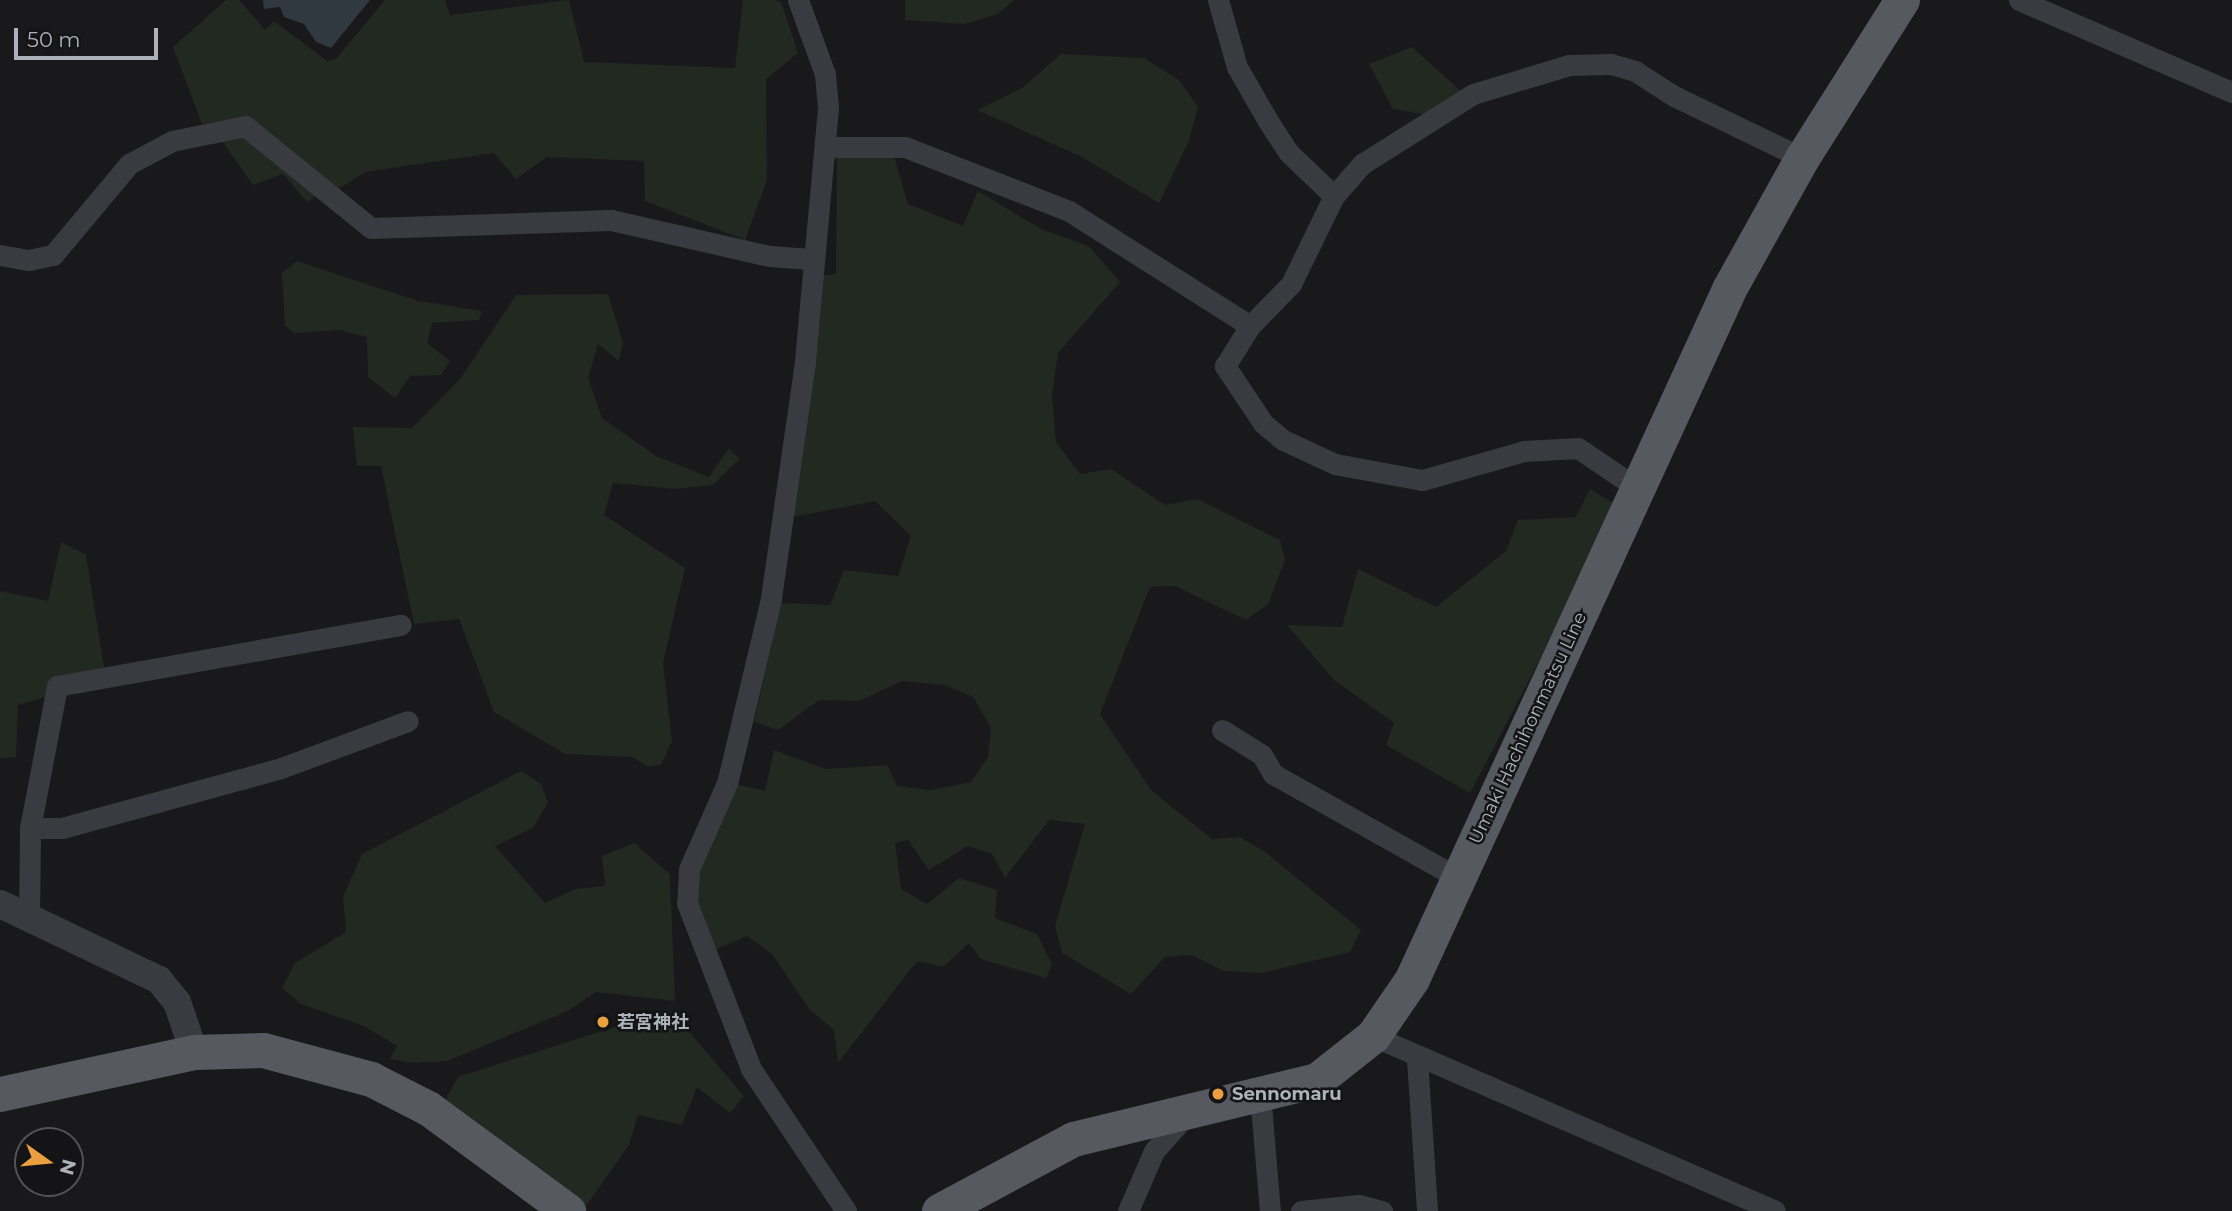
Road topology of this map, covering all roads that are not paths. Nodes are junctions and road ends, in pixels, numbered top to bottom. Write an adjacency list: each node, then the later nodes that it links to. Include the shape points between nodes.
1 (798, 0): 6 (street, via 825,74)
2 (1218, 0): 8 (street, via 1237,67 1268,121 1289,153)
3 (1902, 0): 7 (main road, Umaki Hachihonmatsu Line)
4 (2019, 0): 5 (street)
5 (2232, 92)
6 (826, 147): 10 (street); 11 (street, via 905,147 1069,211)
7 (1802, 158): 8 (street, via 1674,96 1635,71 1589,62 1473,94 1389,142); 12 (main road, Umaki Hachihonmatsu Line, via 1729,289)
8 (1334, 196): 11 (street, via 1292,284)
9 (0, 255): 10 (street, via 29,260 53,255 129,164 172,141 245,126 371,228 611,220 770,256)
10 (810, 259): 29 (street, via 805,362 771,599 727,783 689,869 687,904 751,1069)
11 (1250, 326): 12 (street, via 1225,366 1230,379 1263,423 1299,449 1335,464 1422,480 1524,451 1578,447)
12 (1640, 490): 17 (main road, Umaki Hachihonmatsu Line)
13 (401, 625): 16 (street, via 57,686)
14 (408, 721): 16 (street, via 281,768 62,828)
15 (1222, 730): 17 (street, via 1262,755 1273,774)
16 (30, 828): 19 (street)
17 (1458, 878): 20 (main road, Umaki Hachihonmatsu Line, via 1412,979)
18 (0, 904): 19 (street)
19 (29, 916): 21 (street, via 159,980 177,1002)
20 (1373, 1036): 22 (street); 23 (main road, Umaki Hachihonmatsu Line, via 1317,1080)
21 (194, 1052): 24 (main road); 26 (main road, via 146,1077); 28 (main road, via 263,1050 371,1079 428,1108)
22 (1417, 1059): 27 (street); 35 (street)
23 (1260, 1093): 25 (main road, Umaki Hachihonmatsu Line); 32 (street)
24 (0, 1094)
25 (1191, 1110): 30 (main road, Umaki Hachihonmatsu Line, via 1073,1139); 31 (street, via 1154,1151)
26 (0, 1118)
27 (1746, 1205): 36 (street)
28 (568, 1211)
29 (846, 1211)
30 (939, 1211)
31 (1128, 1211)
32 (1270, 1211)
33 (1301, 1211): 34 (street, via 1359,1205)
34 (1382, 1211)
35 (1427, 1211)
36 (1775, 1211)

